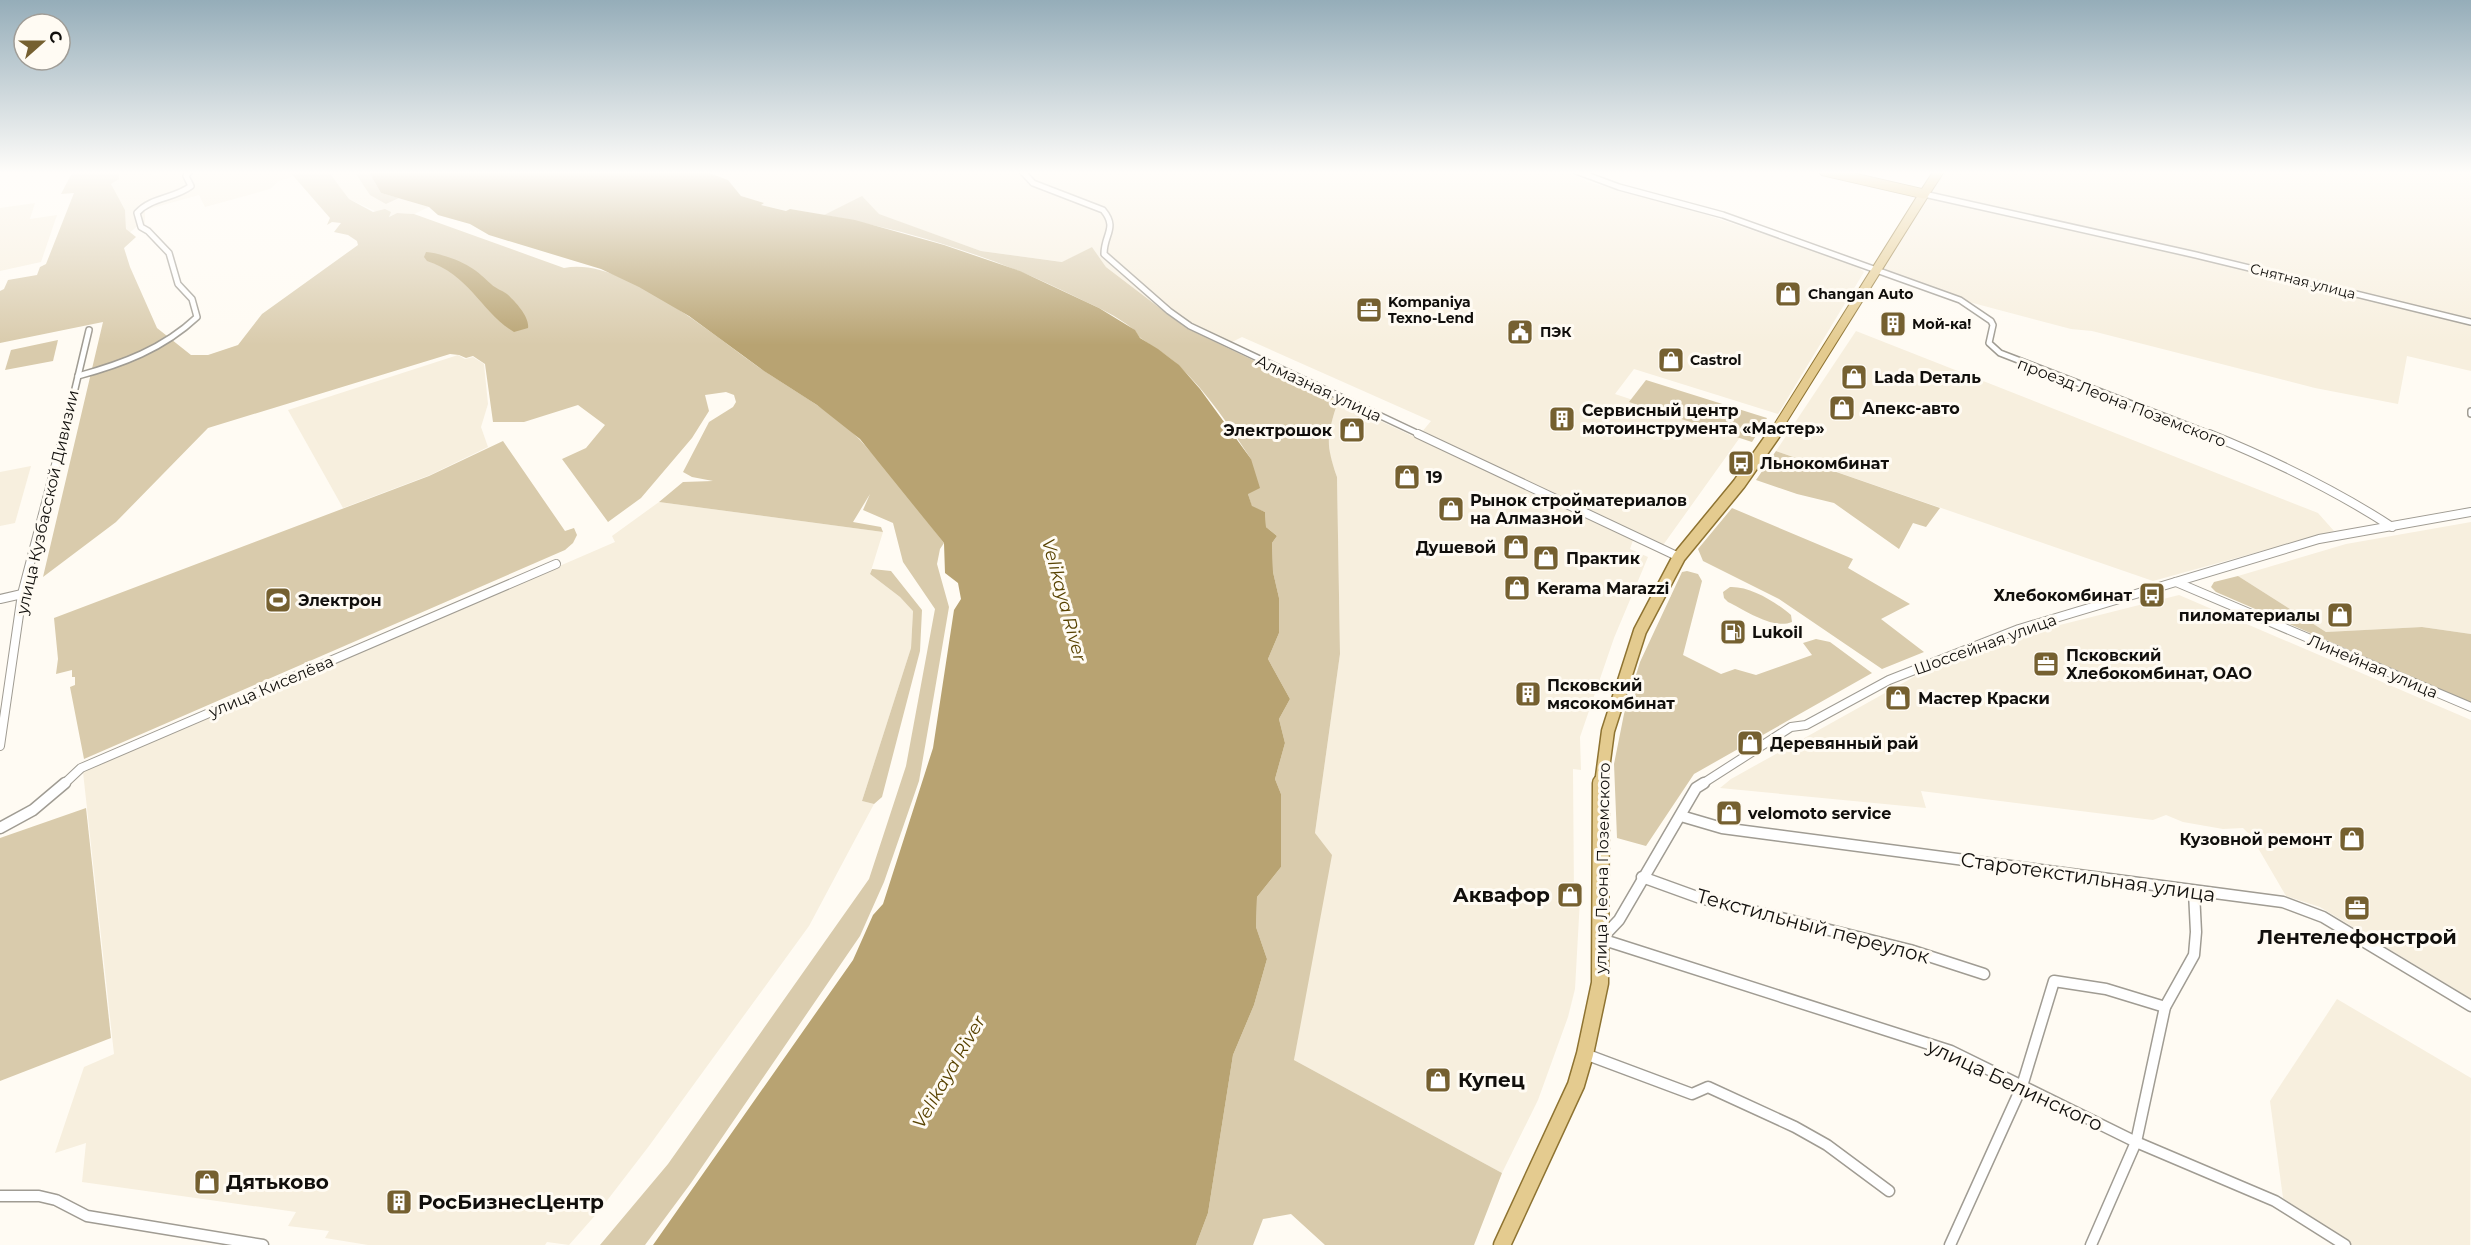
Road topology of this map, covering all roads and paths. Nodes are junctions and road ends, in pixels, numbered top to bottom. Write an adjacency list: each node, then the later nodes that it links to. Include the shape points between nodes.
1 (145, 229): 9 (street, via 169,252 178,284 192,299 197,317 150,350)
2 (1110, 229): 12 (street, Алмазная улица, via 1103,243 1104,254 1190,326)
3 (1761, 229): 6 (street)
4 (1901, 229): 6 (main road, улица Леона Поземского)
5 (2088, 229): 7 (street, Снятная улица)
6 (1874, 271): 11 (street, проезд Леона Поземского, via 1971,306 1990,321 1993,326 1989,343 2000,353 2274,462 2352,499); 12 (main road, улица Леона Поземского, via 1771,438)
7 (2471, 322)
8 (89, 330): 9 (street, улица Кузбасской Дивизии)
9 (78, 376): 15 (street, улица Кузбасской Дивизии)
10 (2471, 512): 11 (street, Шоссейная улица)
11 (2392, 527): 14 (street, Шоссейная улица, via 2319,539)
12 (1679, 557): 23 (main road, улица Леона Поземского, via 1640,631 1608,730 1601,779)
13 (556, 564): 20 (street, улица Киселёва, via 81,768 41,805)
14 (2176, 582): 17 (street, Линейная улица); 19 (street, Шоссейная улица, via 2019,629 1889,680 1806,725 1791,727 1696,788)
15 (22, 594): 16 (street); 18 (street, улица Кузбасской Дивизии)
16 (0, 599)
17 (2471, 707)
18 (0, 746)
19 (1681, 816): 21 (street, Шоссейная улица); 22 (street, Старотекстильная улица, via 1722,828)
20 (0, 828)
21 (1642, 877): 23 (street, Шоссейная улица, via 1619,920); 24 (street, Текстильный переулок, via 1700,898 1910,950)
22 (2194, 892): 25 (street, Старотекстильная улица, via 2283,902 2323,917); 26 (street, via 2194,955)
23 (1601, 939): 27 (main road, улица Леона Поземского, via 1600,983); 28 (street, улица Белинского, via 1952,1052)
24 (1984, 974)
25 (2471, 1006)
26 (2165, 1007): 28 (street, via 2106,989 2054,981); 29 (street)
27 (1585, 1054): 30 (street, via 1692,1094 1708,1087 1827,1145); 33 (main road, улица Леона Поземского, via 1576,1084)
28 (2022, 1086): 29 (street, улица Белинского); 34 (street)
29 (2136, 1142): 35 (street); 36 (street, улица Белинского, via 2275,1201)
30 (1889, 1191)
31 (0, 1196): 32 (street, via 39,1196 87,1216)
32 (262, 1245)
33 (1502, 1245)
34 (1950, 1245)
35 (2091, 1245)
36 (2344, 1245)

